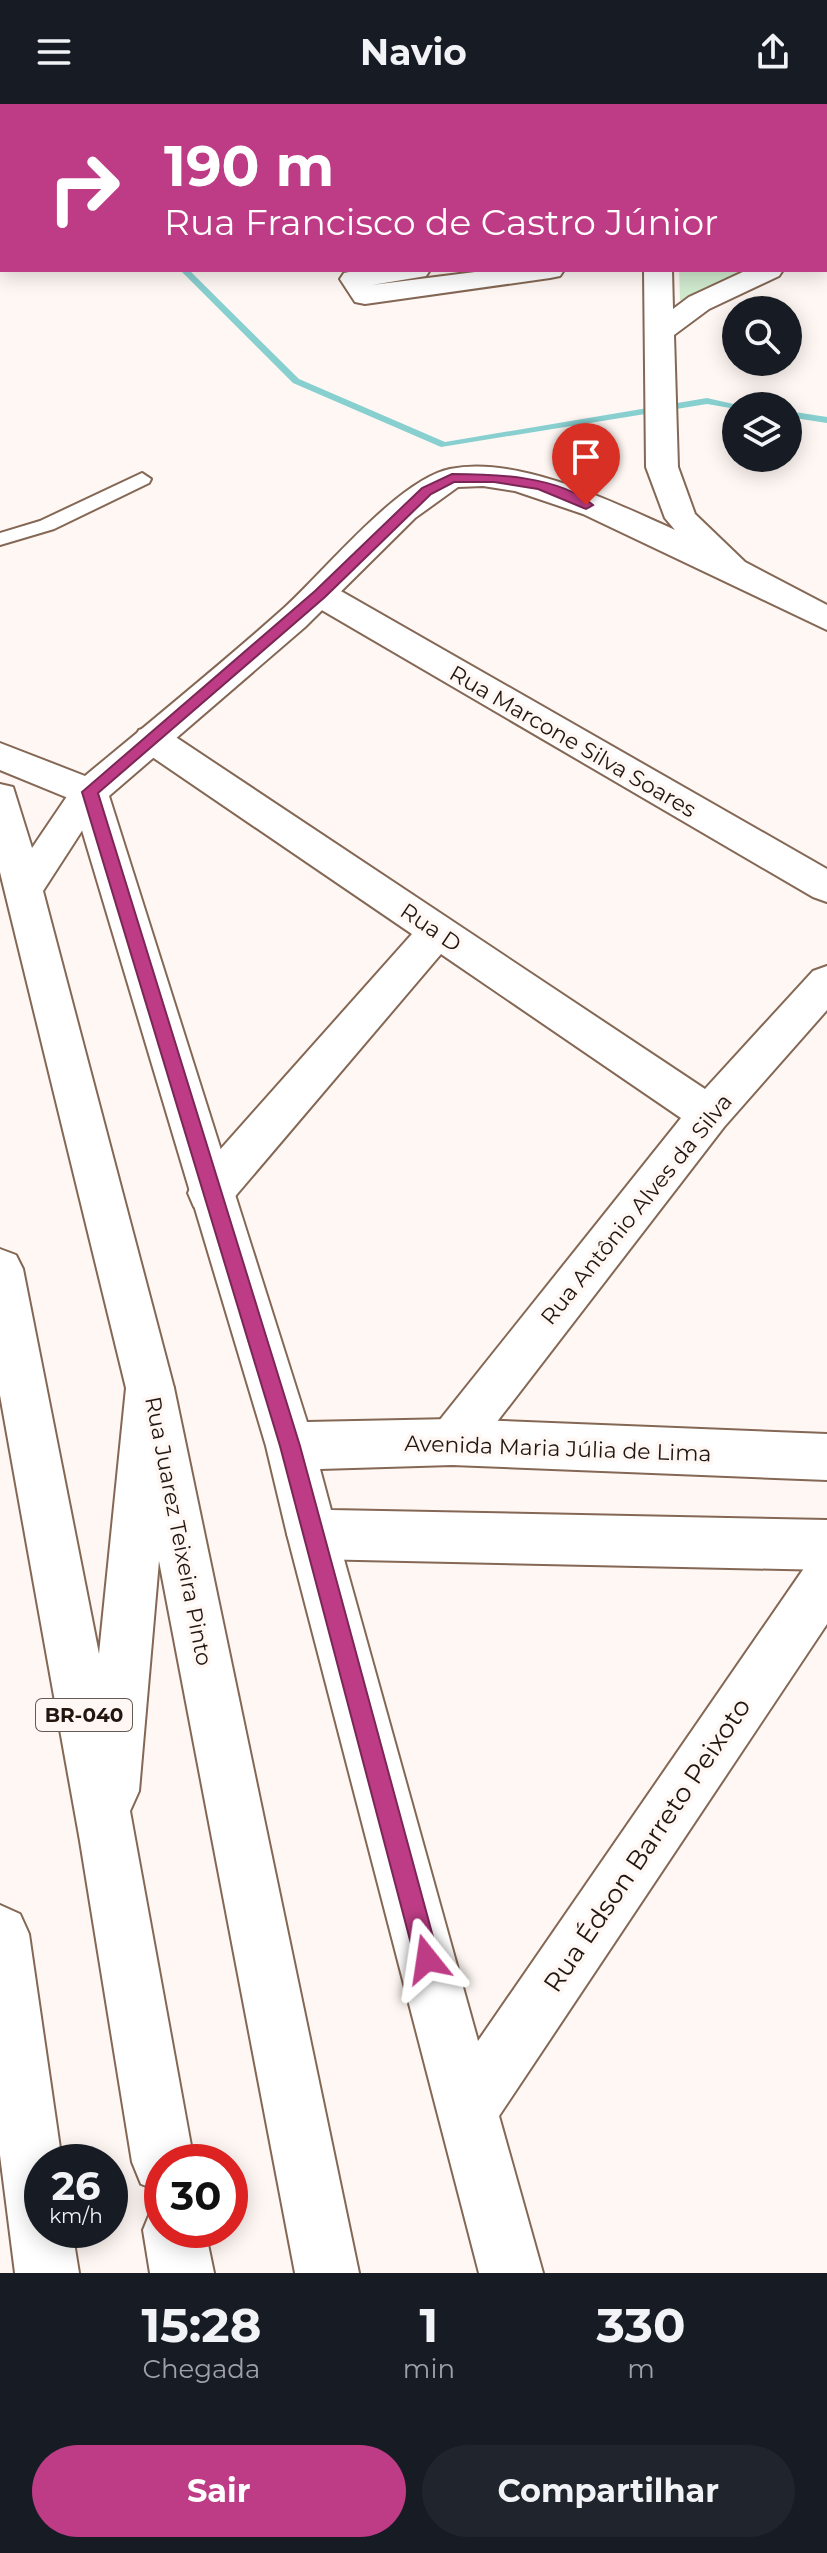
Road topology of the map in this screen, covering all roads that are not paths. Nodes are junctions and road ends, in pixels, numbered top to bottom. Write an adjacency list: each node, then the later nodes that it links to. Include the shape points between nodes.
1 (402, 272): 2 (main road, via 354,279 365,296)
2 (536, 272)
3 (658, 272): 5 (main road)
4 (765, 272): 5 (main road, via 699,303)
5 (660, 332): 8 (main road, via 662,467 681,518)
6 (142, 479): 7 (lane, via 47,525)
7 (0, 539)
8 (733, 570): 9 (main road, via 541,486 452,478 426,491); 10 (main road)
9 (320, 594): 11 (main road); 15 (main road, Rua Marcone Silva Soares)
10 (827, 619)
11 (152, 739): 13 (main road); 17 (main road, Rua D)
12 (0, 756): 13 (main road)
13 (89, 792): 16 (main road); 20 (main road)
14 (0, 797): 16 (main road, Rua Juarez Teixeira Pinto)
15 (827, 887)
16 (25, 888): 22 (main road, Rua Juarez Teixeira Pinto)
17 (438, 931): 19 (main road, Rua D); 20 (main road)
18 (827, 982): 19 (main road, Rua Antônio Alves da Silva)
19 (709, 1114): 23 (main road, Rua Antônio Alves da Silva)
20 (210, 1193): 24 (main road)
21 (0, 1269): 29 (main road, BR-040)
22 (150, 1388): 29 (main road); 36 (main road, Rua Juarez Teixeira Pinto)
23 (452, 1442): 24 (main road, Avenida Maria Júlia de Lima); 25 (main road, Avenida Maria Júlia de Lima)
24 (290, 1446): 26 (main road)
25 (827, 1457)
26 (312, 1534): 27 (main road); 31 (main road)
27 (827, 1545)
28 (827, 1579): 31 (main road, Rua Édson Barreto Peixoto)
29 (108, 1841): 32 (main road, BR-040)
30 (0, 1934): 34 (main road)
31 (467, 2110): 37 (main road)
32 (160, 2144)
33 (177, 2248): 35 (main road)
34 (47, 2273)
35 (182, 2273)
36 (327, 2273)
37 (511, 2273)

